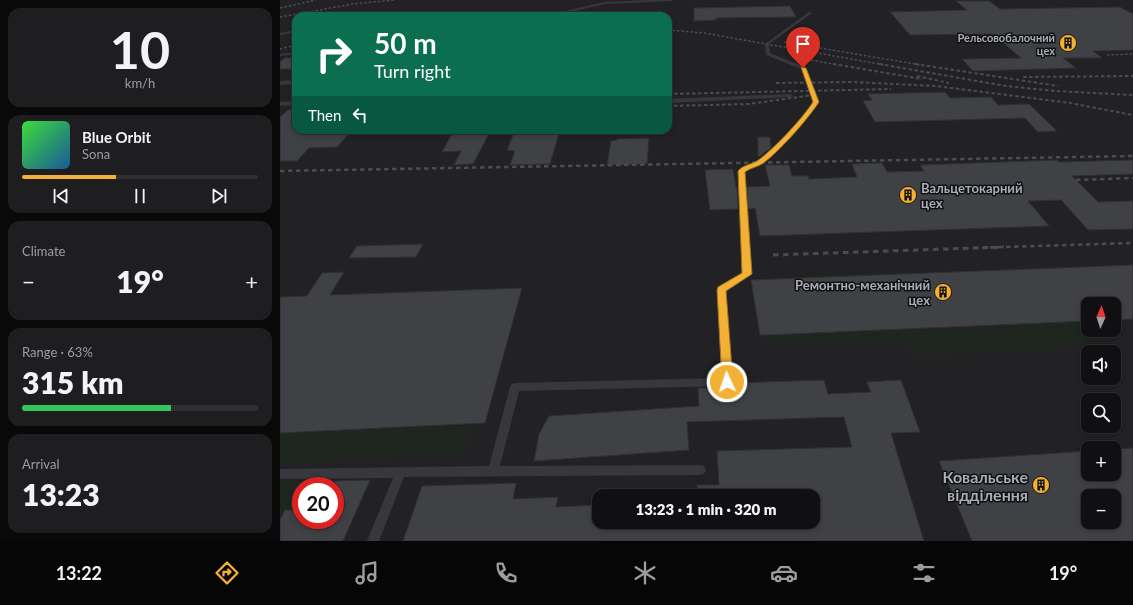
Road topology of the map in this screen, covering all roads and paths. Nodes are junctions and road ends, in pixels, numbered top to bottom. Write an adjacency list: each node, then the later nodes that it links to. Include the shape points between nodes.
1 (671, 0): 2 (lane, via 605,3)
2 (565, 12)
3 (810, 13): 16 (lane, via 767,44 768,54 803,68 816,102 811,111 775,149 758,163 741,171 747,274 722,290 727,382 515,388)
4 (292, 32): 5 (lane)
5 (280, 34)
6 (292, 54): 7 (lane)
7 (280, 55)
8 (292, 82): 9 (lane)
9 (280, 83)
10 (790, 96): 11 (lane)
11 (672, 101)
12 (292, 103): 13 (lane)
13 (280, 104)
14 (700, 470): 16 (lane)
15 (401, 472): 16 (lane); 17 (lane); 18 (lane)
16 (493, 472)
17 (280, 474)
18 (373, 541)

